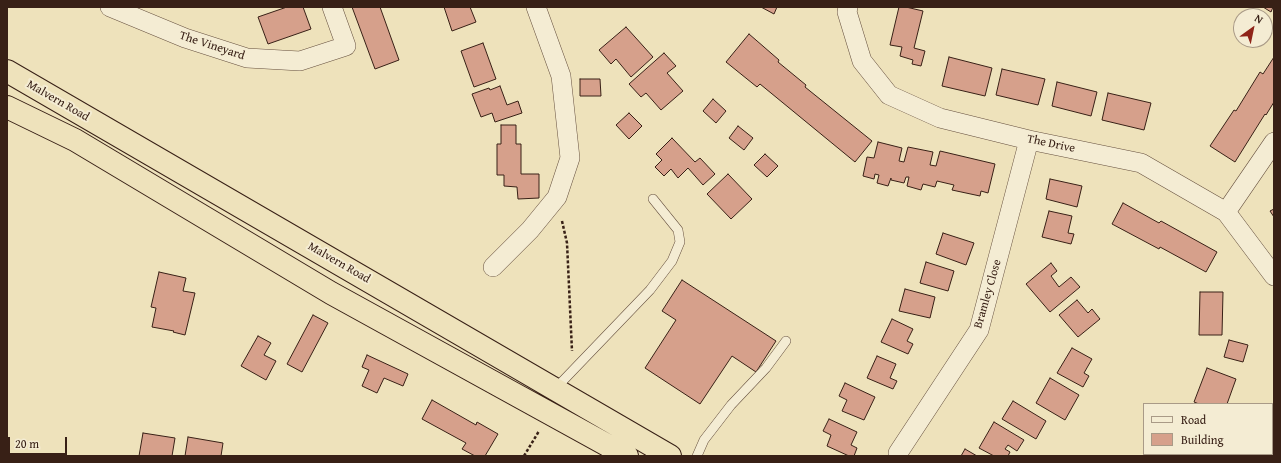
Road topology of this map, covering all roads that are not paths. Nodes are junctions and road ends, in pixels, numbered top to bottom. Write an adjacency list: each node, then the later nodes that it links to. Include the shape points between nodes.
1 (110, 7): 2 (street, The Vineyard, via 185,38 247,58 300,61 346,46)
2 (332, 7)
3 (536, 7): 13 (street, via 561,76 570,158 557,197 530,230)
4 (848, 7): 7 (street, The Drive, via 846,12 862,61 889,95 940,118)
5 (7, 71): 9 (highway, Malvern Road)
6 (7, 107): 10 (highway, via 75,140)
7 (1029, 140): 12 (street, The Drive, via 1141,163); 19 (street, Bramley Close, via 979,330)
8 (1274, 142): 12 (street)
9 (172, 166): 10 (highway); 15 (highway, Malvern Road)
10 (159, 190): 16 (highway)
11 (653, 199): 18 (lane, via 678,230 680,242 672,261 650,290)
12 (1226, 212): 14 (street, The Drive)
13 (493, 267)
14 (1274, 276)
15 (381, 288): 16 (highway); 18 (highway, Malvern Road)
16 (370, 314): 20 (highway)
17 (786, 342): 22 (lane, via 766,368 730,405 704,440)
18 (555, 389): 21 (highway, Malvern Road)
19 (898, 453)
20 (627, 456)
21 (670, 456)
22 (697, 456)

